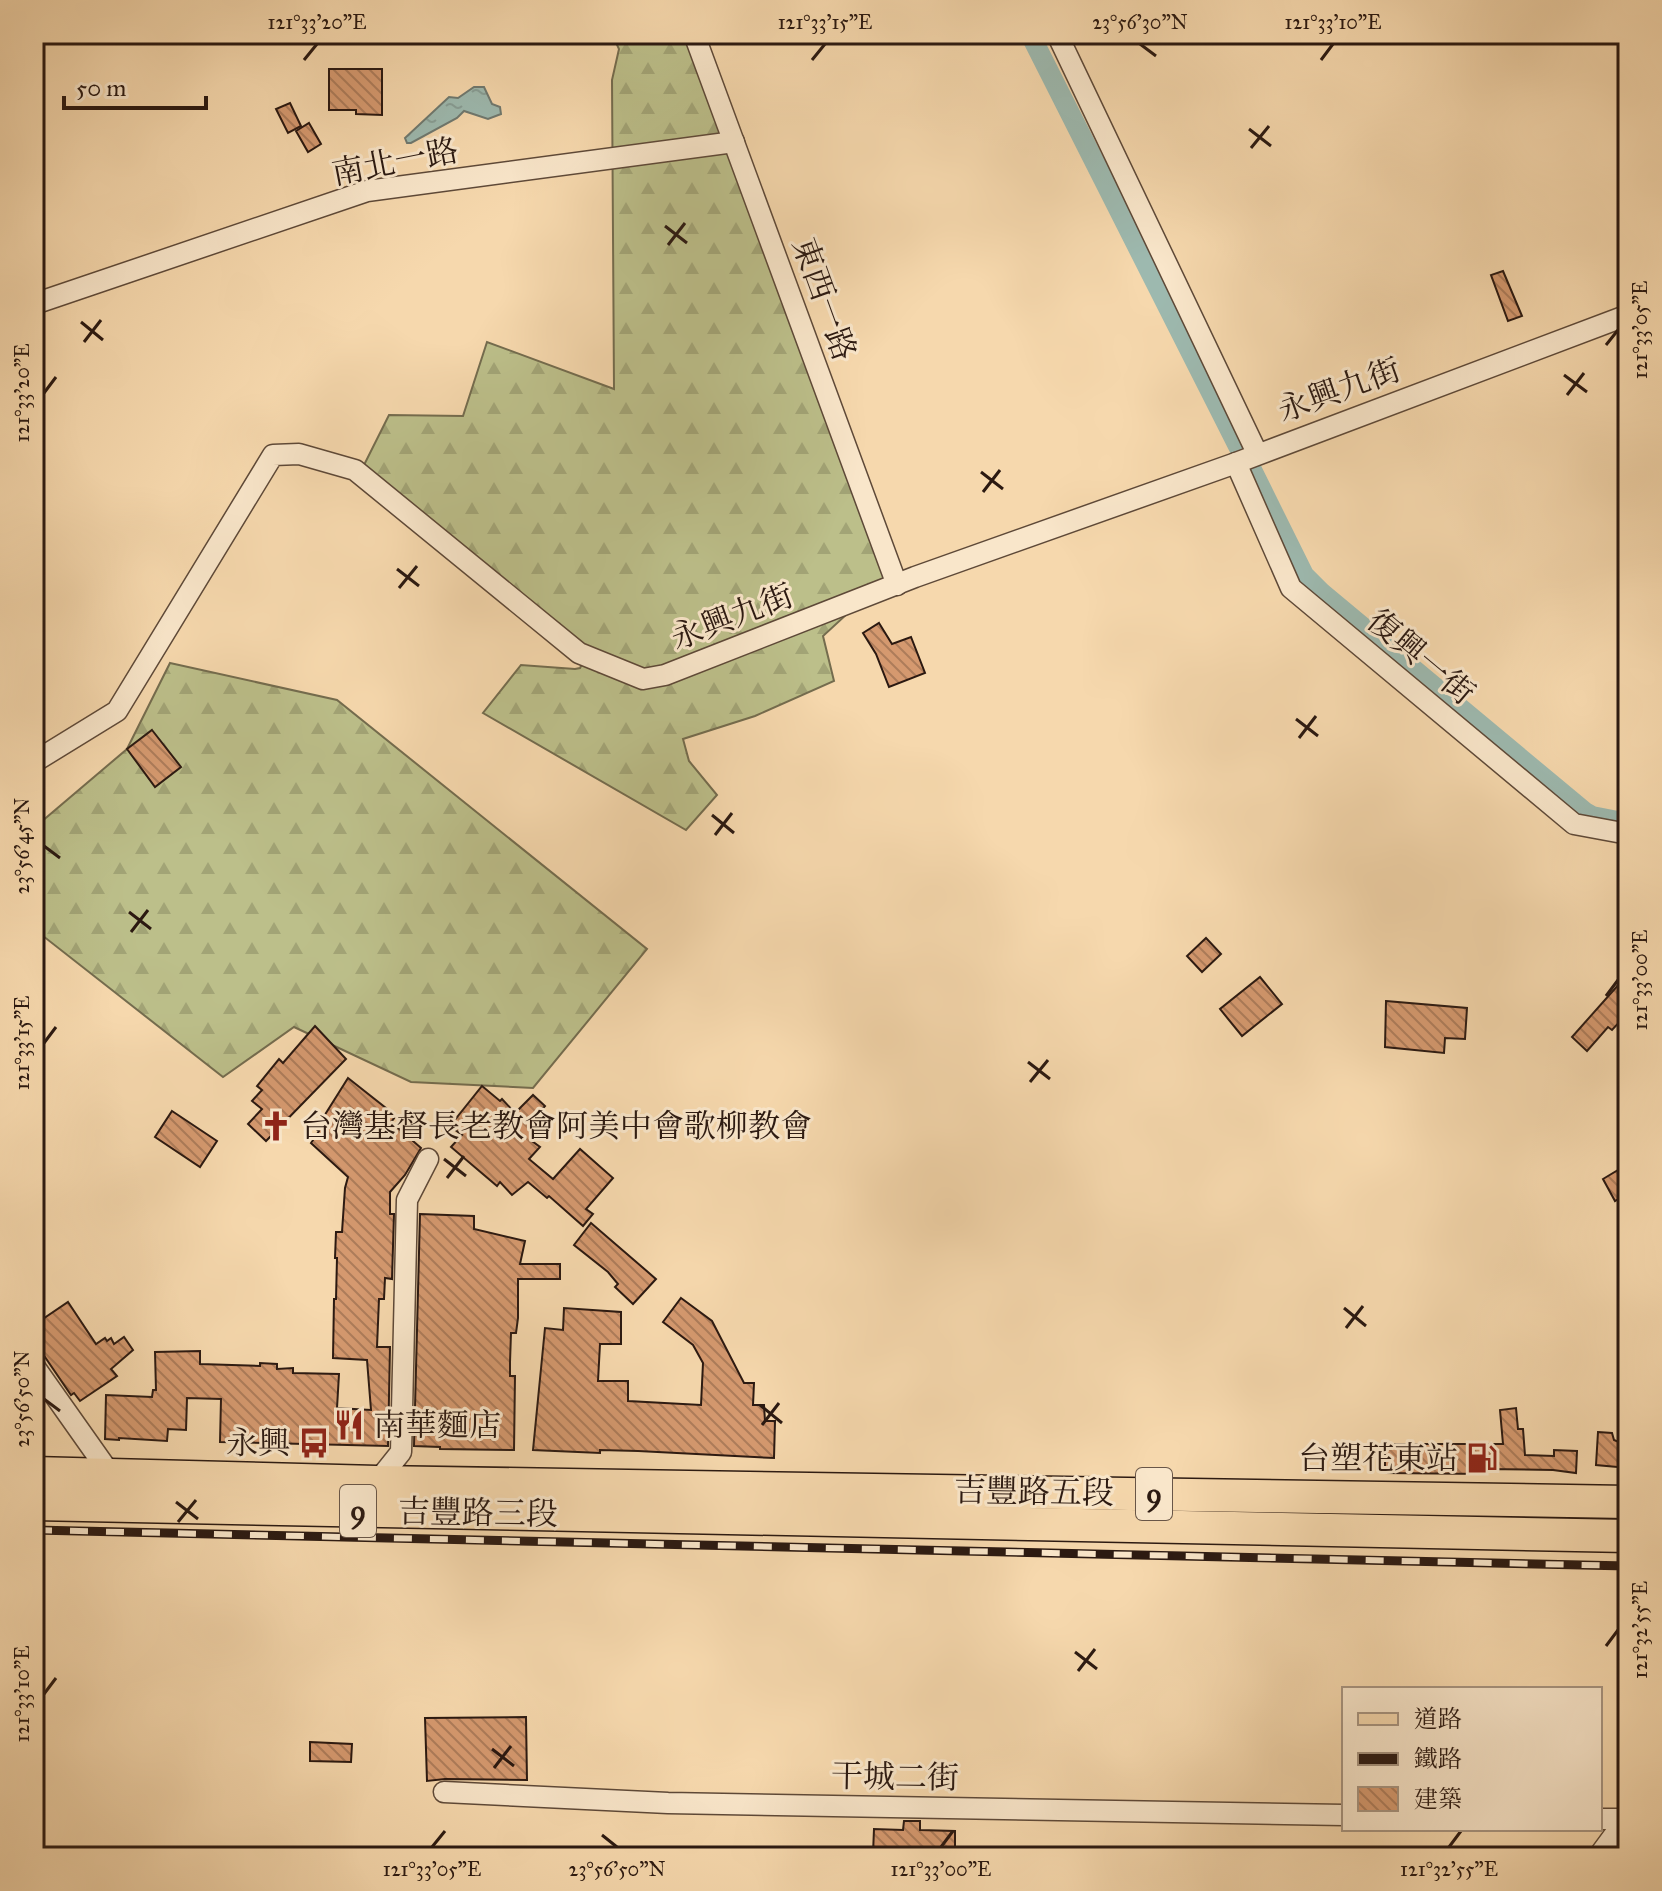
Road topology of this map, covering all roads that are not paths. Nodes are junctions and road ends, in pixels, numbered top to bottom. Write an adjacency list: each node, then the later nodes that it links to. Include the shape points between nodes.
1 (694, 34): 3 (street, 東西一路)
2 (1057, 34): 6 (street)
3 (734, 142): 4 (street, 南北一路, via 367,191); 8 (street, 東西一路)
4 (34, 304)
5 (1628, 315): 6 (street, 永興九街)
6 (1257, 453): 7 (street, 永興九街)
7 (1236, 463): 8 (street, 永興九街); 10 (street, 復興一街, via 1291,588 1574,824)
8 (897, 585): 9 (street, 永興九街, via 643,679 579,653 355,470 299,454 273,455 117,711)
9 (34, 762)
10 (1628, 834)
11 (428, 1159): 15 (street, via 407,1200 401,1452)
12 (34, 1366): 14 (street)
13 (34, 1473): 14 (main road, 吉豐路三段 / 9)
14 (111, 1475): 15 (main road, 吉豐路三段 / 9)
15 (376, 1496): 16 (main road, 吉豐路三段 / 9); 18 (main road, 吉豐路三段 / 9)
16 (681, 1502): 17 (main road, 吉豐路五段 / 9); 19 (main road, 吉豐路五段 / 9)
17 (1628, 1502)
18 (34, 1504)
19 (1628, 1536)
20 (444, 1792): 21 (street, 干城二街, via 668,1803)
21 (1342, 1815)
22 (1602, 1819): 23 (street)
23 (1627, 1819): 24 (street)
24 (1598, 1857)

